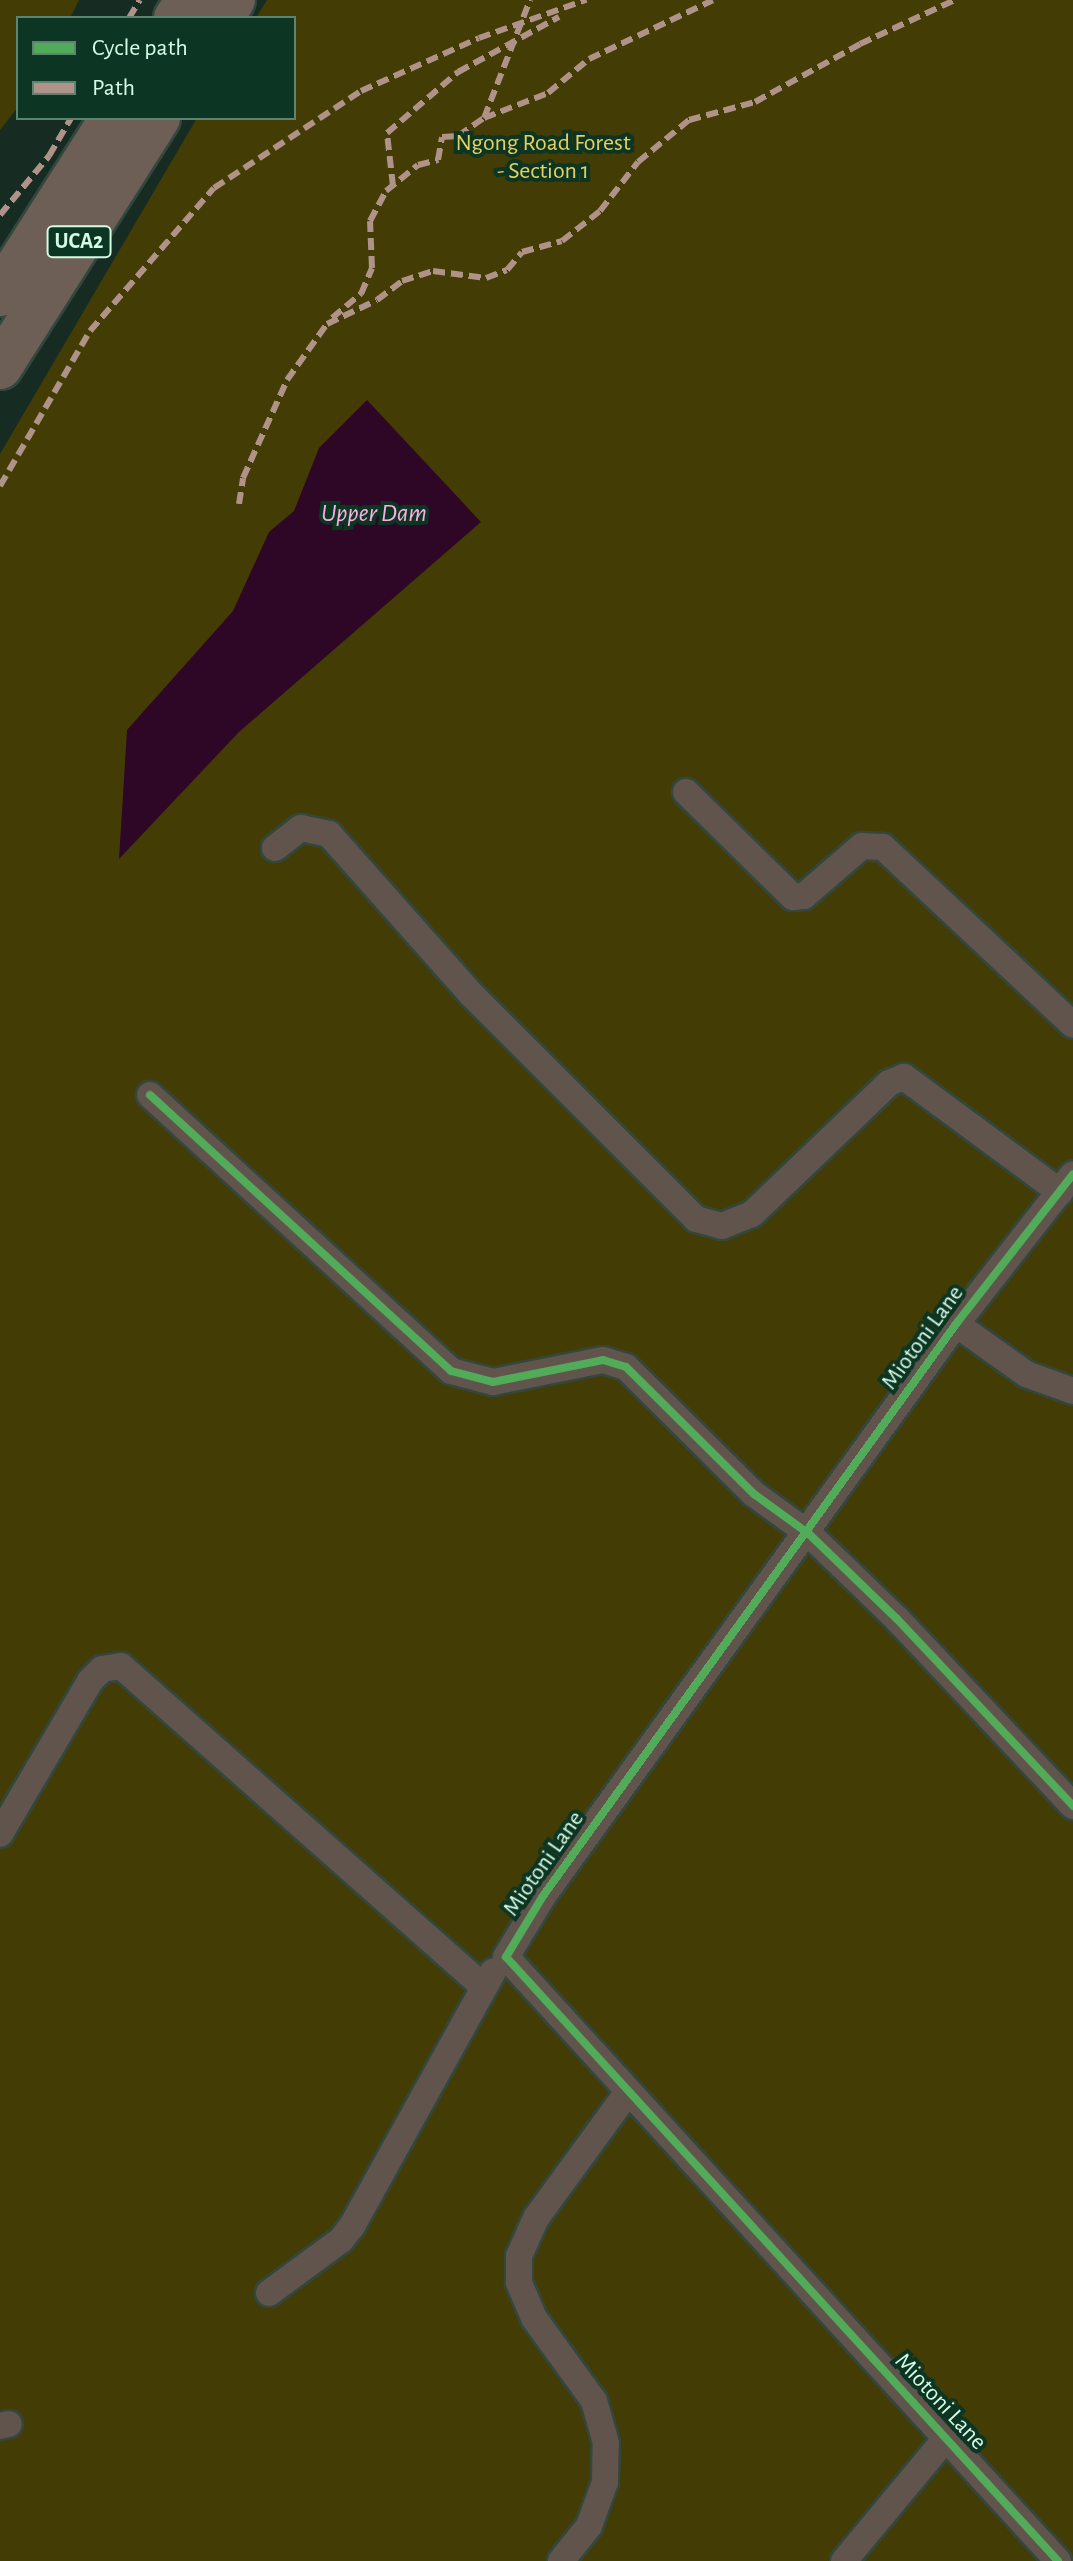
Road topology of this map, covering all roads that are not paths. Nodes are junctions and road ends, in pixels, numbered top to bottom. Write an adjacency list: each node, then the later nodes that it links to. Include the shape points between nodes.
1 (111, 120): 3 (highway, UCA2)
2 (157, 120): 4 (highway, UCA2)
3 (0, 294)
4 (0, 367)
5 (686, 792): 7 (street, via 793,897 804,896 862,846 883,847)
6 (275, 848): 9 (street, via 301,828 329,834 471,994 696,1219 722,1226 752,1214 889,1083 904,1077)
7 (1073, 1025)
8 (150, 1095): 12 (street, via 451,1371 493,1382 603,1360 619,1362 754,1494)
9 (1067, 1183): 10 (street, Miotoni Lane)
10 (956, 1324): 11 (street, via 1026,1374); 12 (street, Miotoni Lane)
11 (1073, 1391)
12 (809, 1534): 13 (street); 15 (street, Miotoni Lane, via 543,1896)
13 (1073, 1806)
14 (0, 1834): 16 (street, via 90,1681 102,1669 121,1666)
15 (506, 1957): 16 (street); 17 (street, Miotoni Lane)
16 (482, 1985): 18 (street, via 352,2226)
17 (627, 2093): 19 (street, Miotoni Lane); 20 (street, via 536,2218 519,2256 519,2282 534,2318 594,2401 606,2443 605,2482 589,2526)
18 (269, 2293)
19 (946, 2438): 21 (street); 22 (street, Miotoni Lane)
20 (561, 2561)
21 (844, 2561)
22 (1058, 2561)

